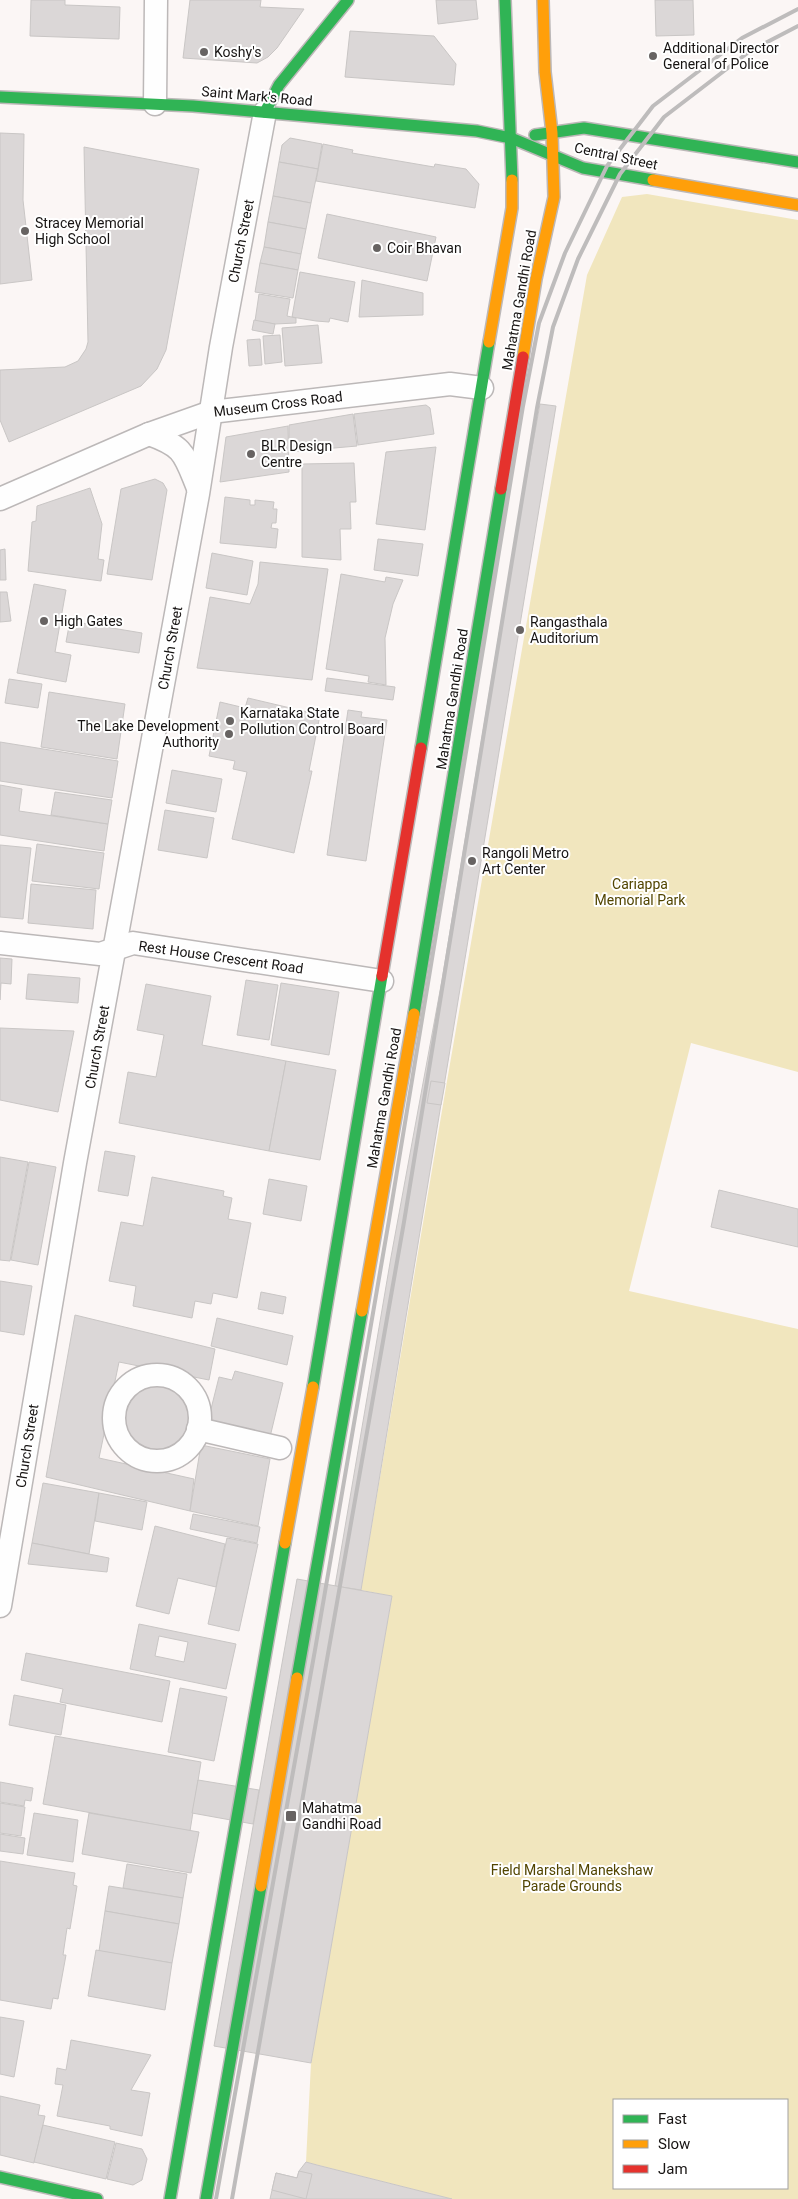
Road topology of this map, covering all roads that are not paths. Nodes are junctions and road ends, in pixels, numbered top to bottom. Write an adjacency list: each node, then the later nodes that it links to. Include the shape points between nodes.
1 (156, 0): 6 (street)
2 (348, 0): 7 (main road, via 279,85)
3 (505, 0): 9 (main road, Mahatma Gandhi Road)
4 (543, 0): 8 (main road, Mahatma Gandhi Road, via 546,88)
5 (0, 97): 6 (main road, Saint Mark's Road)
6 (155, 104): 7 (main road, Saint Mark's Road)
7 (265, 112): 9 (main road, Saint Mark's Road, via 476,131); 14 (street, Church Street)
8 (552, 133): 9 (main road, Central Street); 10 (main road, Mahatma Gandhi Road); 11 (main road, Central Street, via 584,128)
9 (511, 138): 10 (main road, Central Street); 13 (main road, Mahatma Gandhi Road, via 512,208)
10 (553, 157): 12 (main road, Central Street, via 583,168); 27 (main road, Mahatma Gandhi Road, via 554,197 536,279 419,983)
11 (798, 162)
12 (798, 205)
13 (482, 388): 14 (street, Museum Cross Road, via 450,384); 20 (main road, Mahatma Gandhi Road)
14 (211, 412): 15 (street, Museum Cross Road); 16 (street, Church Street)
15 (149, 434): 16 (street, via 180,449); 17 (street, Museum Cross Road)
16 (199, 489): 19 (street, Church Street)
17 (0, 499)
18 (0, 943): 19 (street, Rest House Crescent Road, via 100,954)
19 (116, 949): 20 (street, Rest House Crescent Road, via 133,943); 23 (street, Church Street, via 75,1163)
20 (382, 981): 26 (main road, Mahatma Gandhi Road)
21 (198, 1429): 22 (street)
22 (280, 1448)
23 (0, 1606)
24 (0, 2177): 25 (main road)
25 (97, 2199)
26 (170, 2199)
27 (206, 2199)

